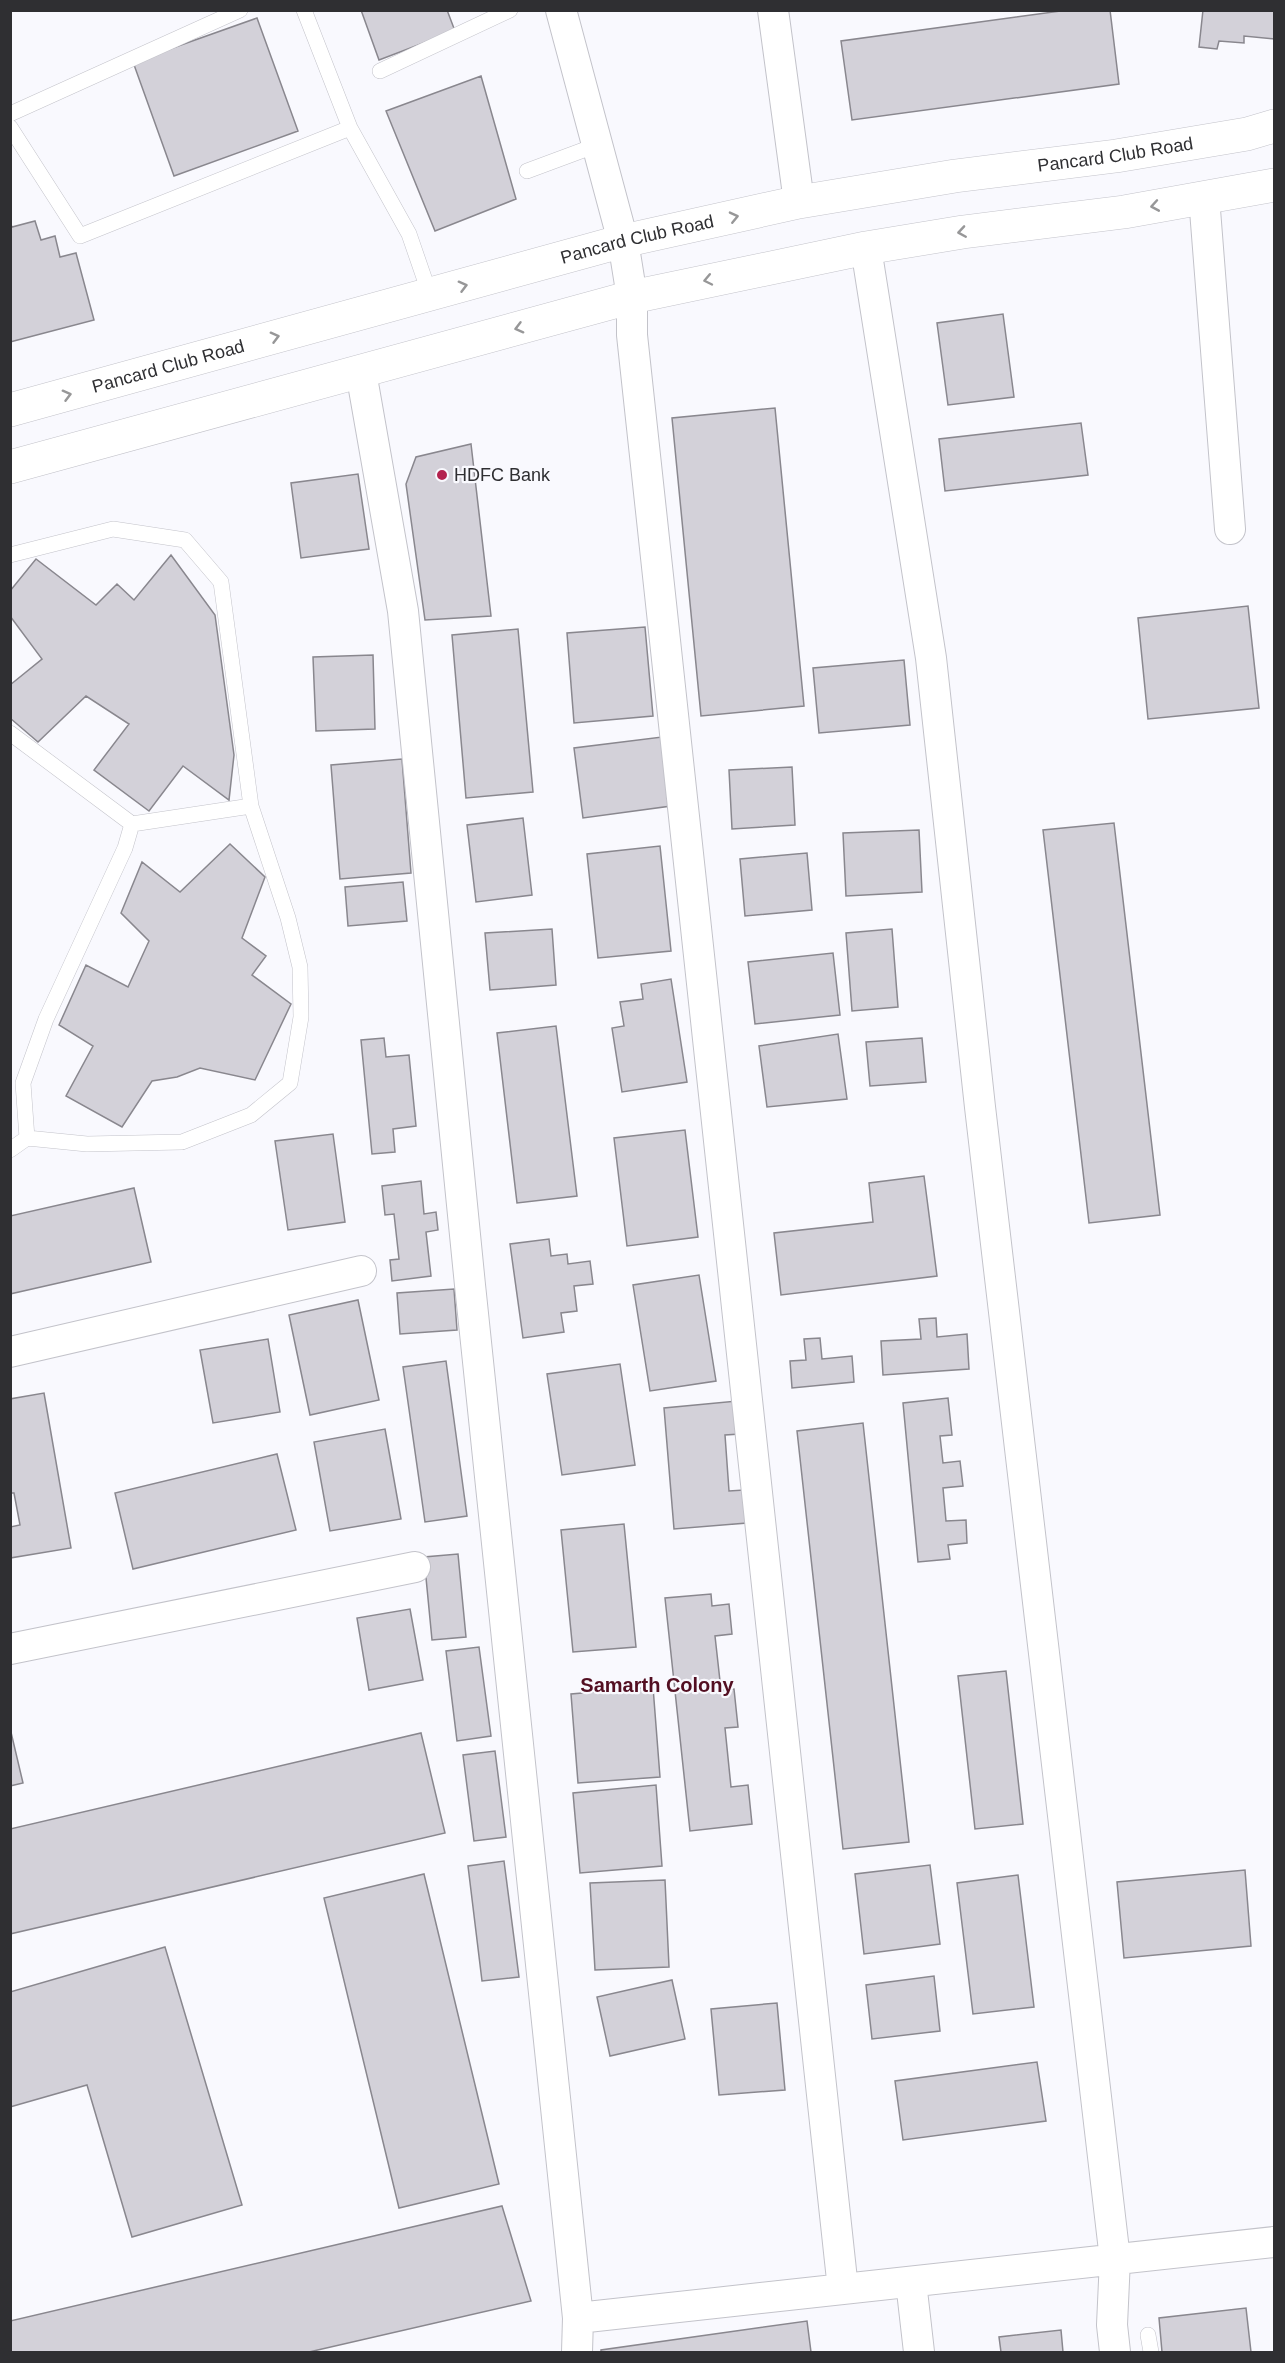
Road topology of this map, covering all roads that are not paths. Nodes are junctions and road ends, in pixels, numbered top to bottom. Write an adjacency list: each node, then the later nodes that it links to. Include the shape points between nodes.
1 (240, 10): 7 (lane)
2 (304, 10): 10 (lane)
3 (510, 10): 6 (lane)
4 (561, 10): 11 (street)
5 (773, 10): 15 (street)
6 (380, 71)
7 (10, 114)
8 (1275, 126): 15 (main road, Pancard Club Road, via 1247,135 1116,156 955,176)
9 (10, 127): 10 (lane, via 80,236)
10 (350, 128): 18 (lane, via 409,234)
11 (597, 145): 12 (lane); 16 (street)
12 (527, 171)
13 (1275, 185): 14 (main road)
14 (1204, 197): 17 (main road, one-way to 17); 23 (street)
15 (799, 202): 16 (main road, Pancard Club Road, one-way to 15)
16 (623, 241): 18 (main road, Pancard Club Road, one-way to 16); 19 (street)
17 (866, 248): 19 (main road, one-way to 19); 36 (street, via 931,658)
18 (430, 295): 21 (main road, Pancard Club Road, one-way to 18)
19 (632, 297): 20 (main road, one-way to 20); 38 (street, via 632,335)
20 (361, 372): 22 (main road); 39 (street, via 403,611)
21 (10, 410)
22 (10, 467)
23 (1230, 528)
24 (10, 555): 26 (lane, via 113,529 185,540 193,548 221,582)
25 (10, 733): 27 (lane)
26 (251, 806): 27 (lane); 29 (lane, via 300,967 301,1017 290,1083 251,1115 182,1142 87,1144)
27 (132, 824): 28 (lane, via 125,848)
28 (17, 1079): 29 (lane)
29 (27, 1138): 30 (lane)
30 (10, 1150)
31 (361, 1271): 32 (street)
32 (10, 1352)
33 (415, 1567): 34 (street)
34 (10, 1649)
35 (1275, 2242): 36 (street)
36 (1115, 2259): 37 (street); 43 (street)
37 (911, 2282): 38 (street); 42 (street)
38 (843, 2289): 39 (street)
39 (578, 2318): 41 (street)
40 (1148, 2335): 44 (lane)
41 (578, 2352)
42 (919, 2352)
43 (1114, 2352)
44 (1150, 2352)

